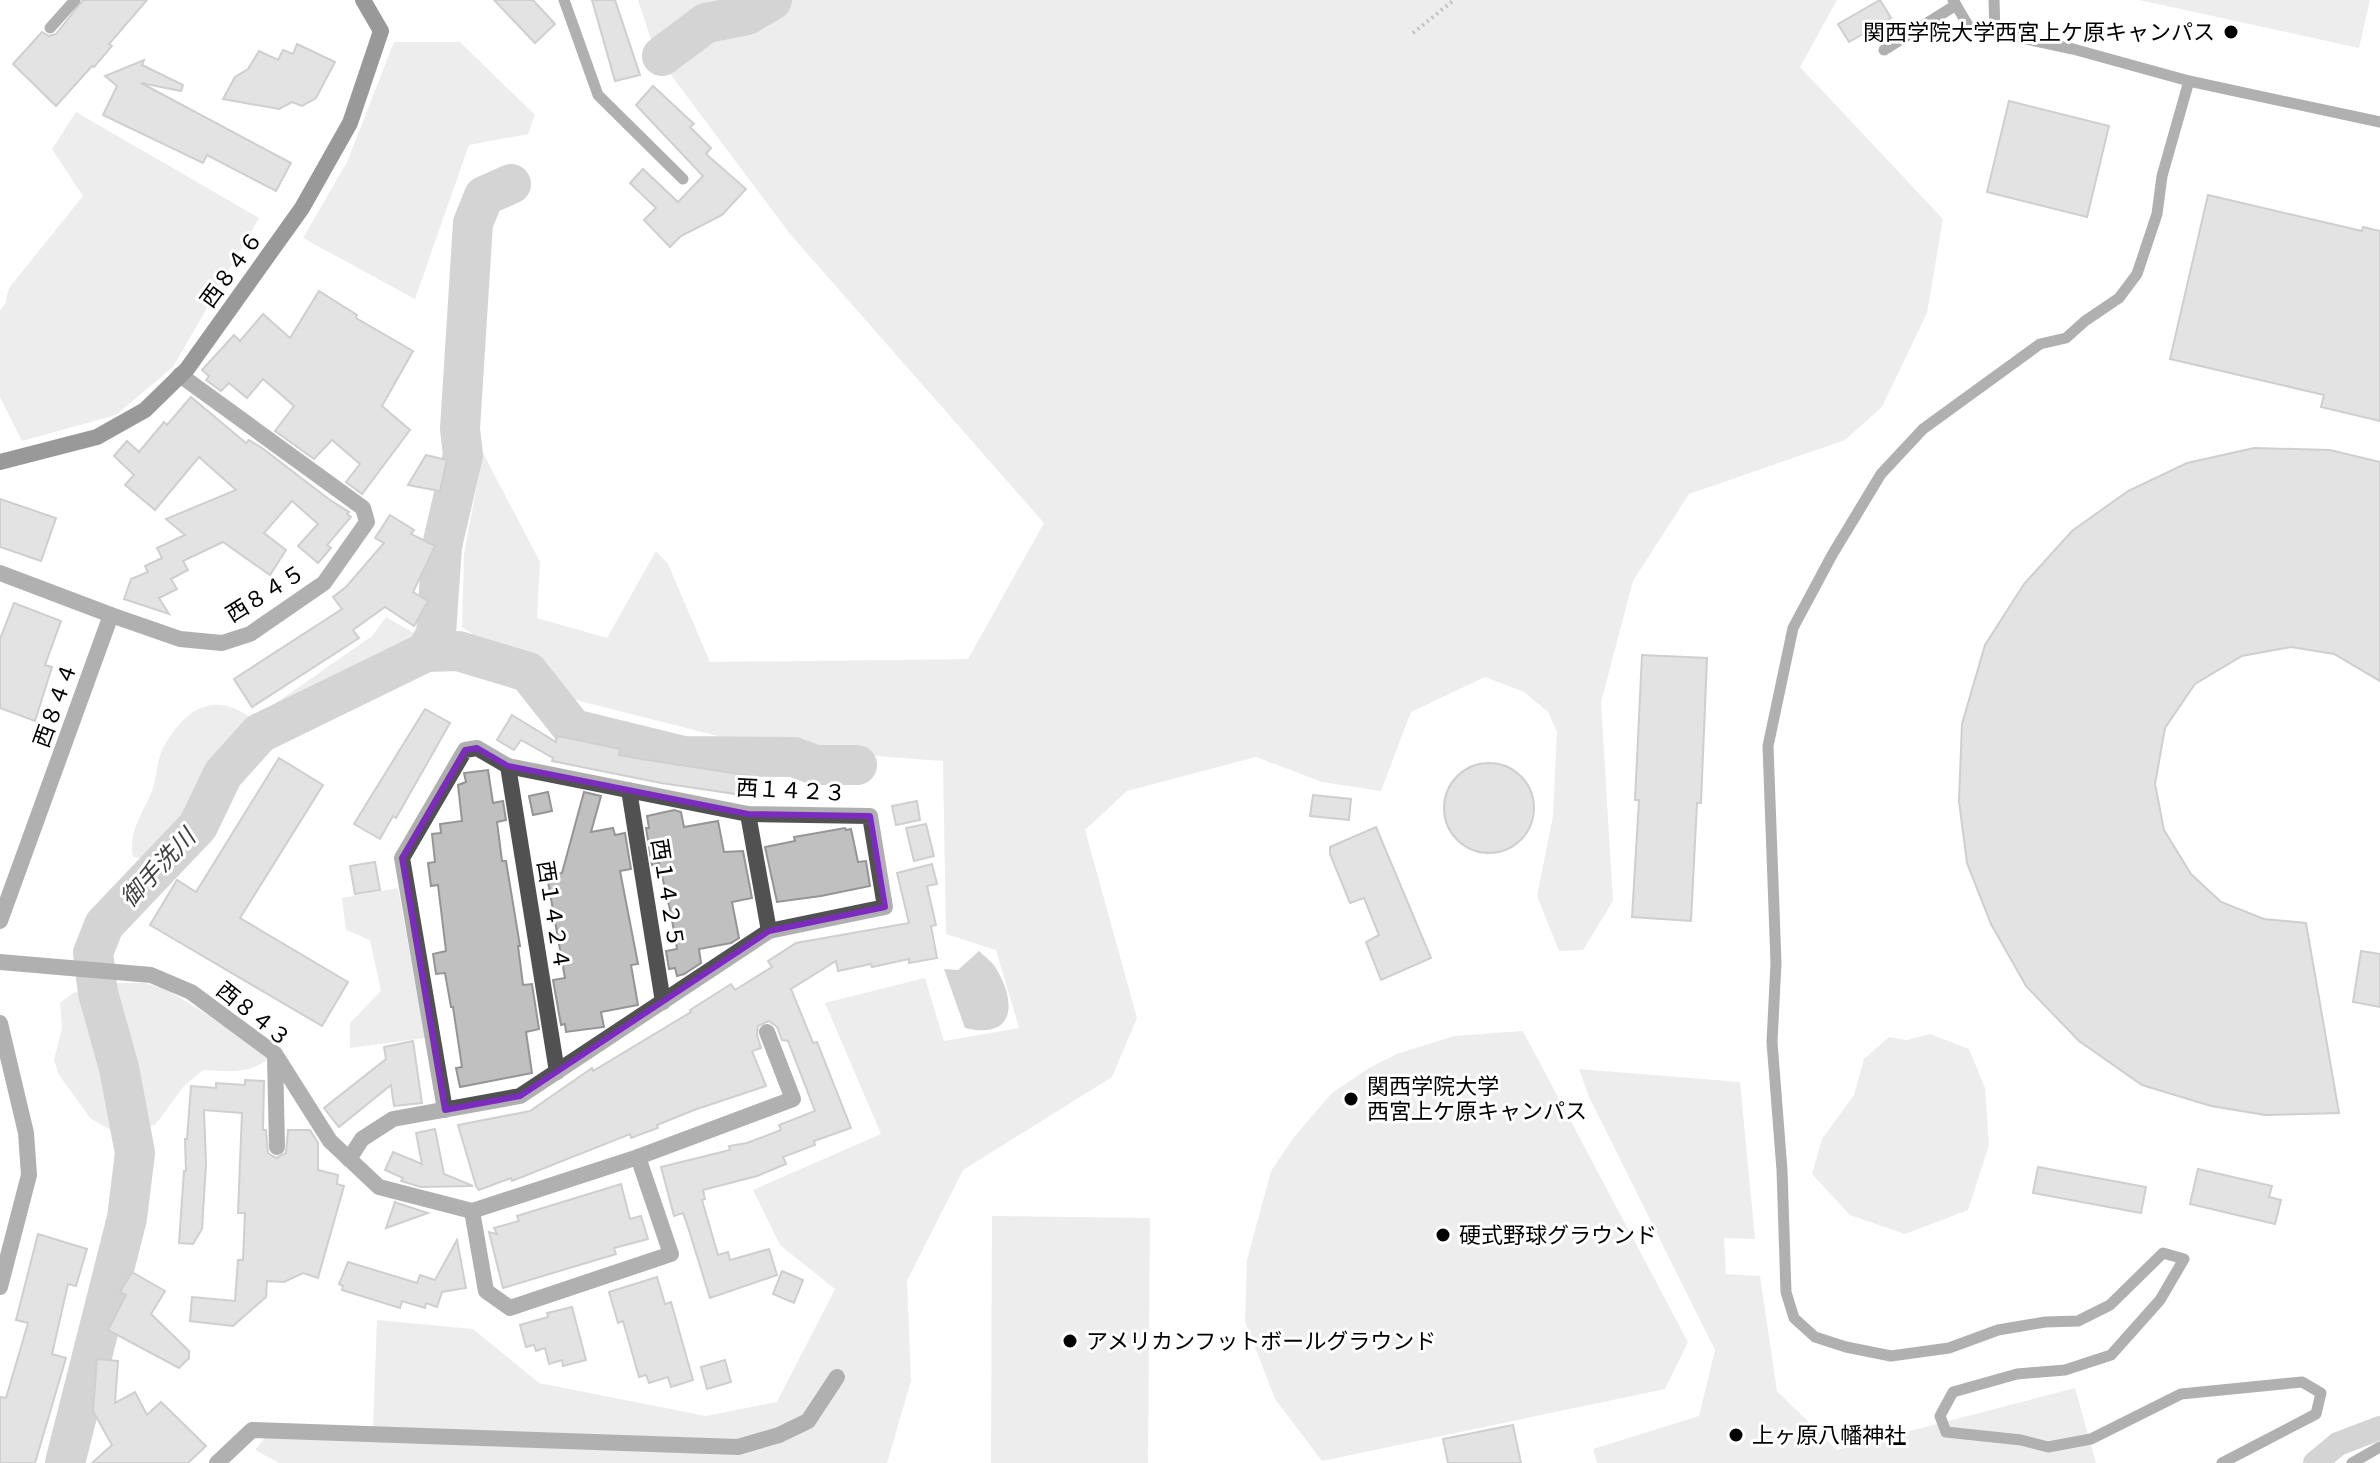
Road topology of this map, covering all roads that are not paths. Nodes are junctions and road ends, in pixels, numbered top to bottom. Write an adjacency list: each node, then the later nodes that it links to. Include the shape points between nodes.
1 (75, 0): 6 (lane)
2 (363, 0): 12 (street, 西８４６, via 381,31 350,123 302,208)
3 (564, 0): 11 (lane, via 598,95)
4 (1994, 0): 7 (lane)
5 (1954, 2): 7 (lane, via 1969,27); 8 (lane)
6 (50, 28)
7 (1995, 32): 9 (lane)
8 (1884, 50)
9 (2189, 81): 10 (lane); 36 (lane, via 2137,274 2119,298 2066,338 2040,344 1923,429 1881,474 1793,628 1768,746 1776,963 1772,1042 1784,1277 1794,1318 1815,1337 1891,1356 1949,1348 1998,1330 2078,1321 2110,1305 2163,1253 2184,1259 2160,1300 2111,1355 2065,1370 2017,1374 1953,1392 1940,1416 1946,1432 2048,1447 2091,1439 2181,1394 2302,1382 2321,1393 2316,1414)
10 (2380, 122)
11 (683, 179)
12 (180, 375): 13 (street, 西８４６, via 145,410 97,437); 15 (street, 西８４５, via 363,508 367,522 324,583 250,634 222,643 180,639)
13 (0, 462)
14 (0, 573): 15 (street)
15 (111, 615): 19 (street, 西８４４)
16 (508, 766): 17 (street, 西１４２３); 26 (street, 西１４２４); 27 (street, 西１４２３, via 477,748 465,750 402,858)
17 (629, 790): 18 (street, 西１４２３); 22 (street, 西１４２５)
18 (748, 814): 20 (street); 20 (street, 西１４２３, via 870,816 885,907)
19 (0, 921)
20 (769, 931): 22 (street, 西１４２３)
21 (0, 962): 25 (street, 西８４３, via 151,975 191,992)
22 (663, 1002): 26 (street, 西１４２３)
23 (1, 1031): 32 (street, via 26,1133 29,1175)
24 (767, 1032): 29 (street, via 793,1099)
25 (275, 1054): 28 (street); 30 (street, 西８４３, via 330,1141)
26 (557, 1072): 27 (street, 西１４２３, via 520,1096)
27 (445, 1110): 30 (street, 西１４２３, via 393,1119 362,1139)
28 (277, 1147)
29 (638, 1157): 31 (street); 31 (street, via 671,1254 510,1308 486,1291)
30 (349, 1159): 31 (street, 西８４３, via 379,1187)
31 (472, 1211)
32 (0, 1287)
33 (837, 1377): 35 (street, via 808,1421 738,1447 252,1430)
34 (2380, 1447): 37 (lane)
35 (217, 1463)
36 (2222, 1463)
37 (2352, 1463)

